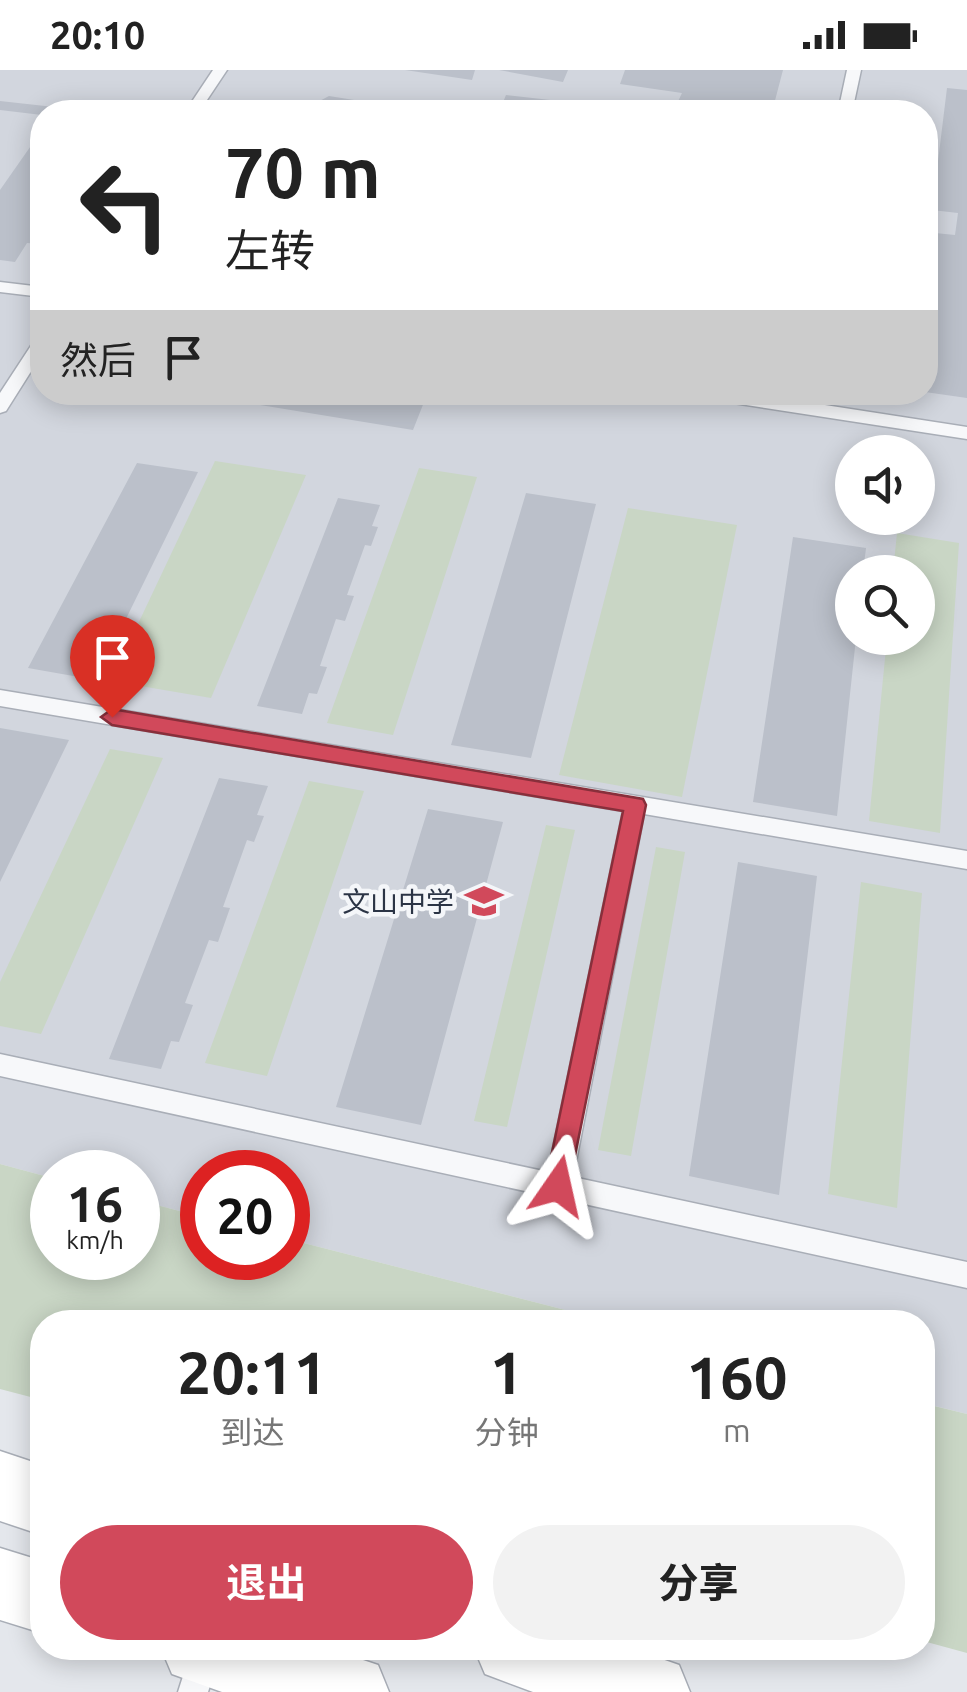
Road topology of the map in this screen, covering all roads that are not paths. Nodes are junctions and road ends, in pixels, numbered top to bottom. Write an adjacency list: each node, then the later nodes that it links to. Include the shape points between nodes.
1 (220, 70): 3 (lane)
2 (854, 70): 4 (lane)
3 (200, 100)
4 (848, 100)
5 (0, 287): 6 (lane)
6 (30, 291)
7 (30, 360): 9 (lane)
8 (818, 405): 10 (lane)
9 (0, 406)
10 (967, 433)
11 (0, 698): 12 (lane)
12 (635, 805): 13 (lane); 15 (lane)
13 (967, 860)
14 (0, 1065): 15 (lane)
15 (558, 1186): 16 (lane)
16 (967, 1276)
17 (0, 1486): 18 (main road)
18 (30, 1496)
19 (0, 1584): 20 (main road)
20 (30, 1593)
21 (549, 1660): 24 (main road)
22 (199, 1663): 23 (main road)
23 (351, 1692)
24 (652, 1692)

